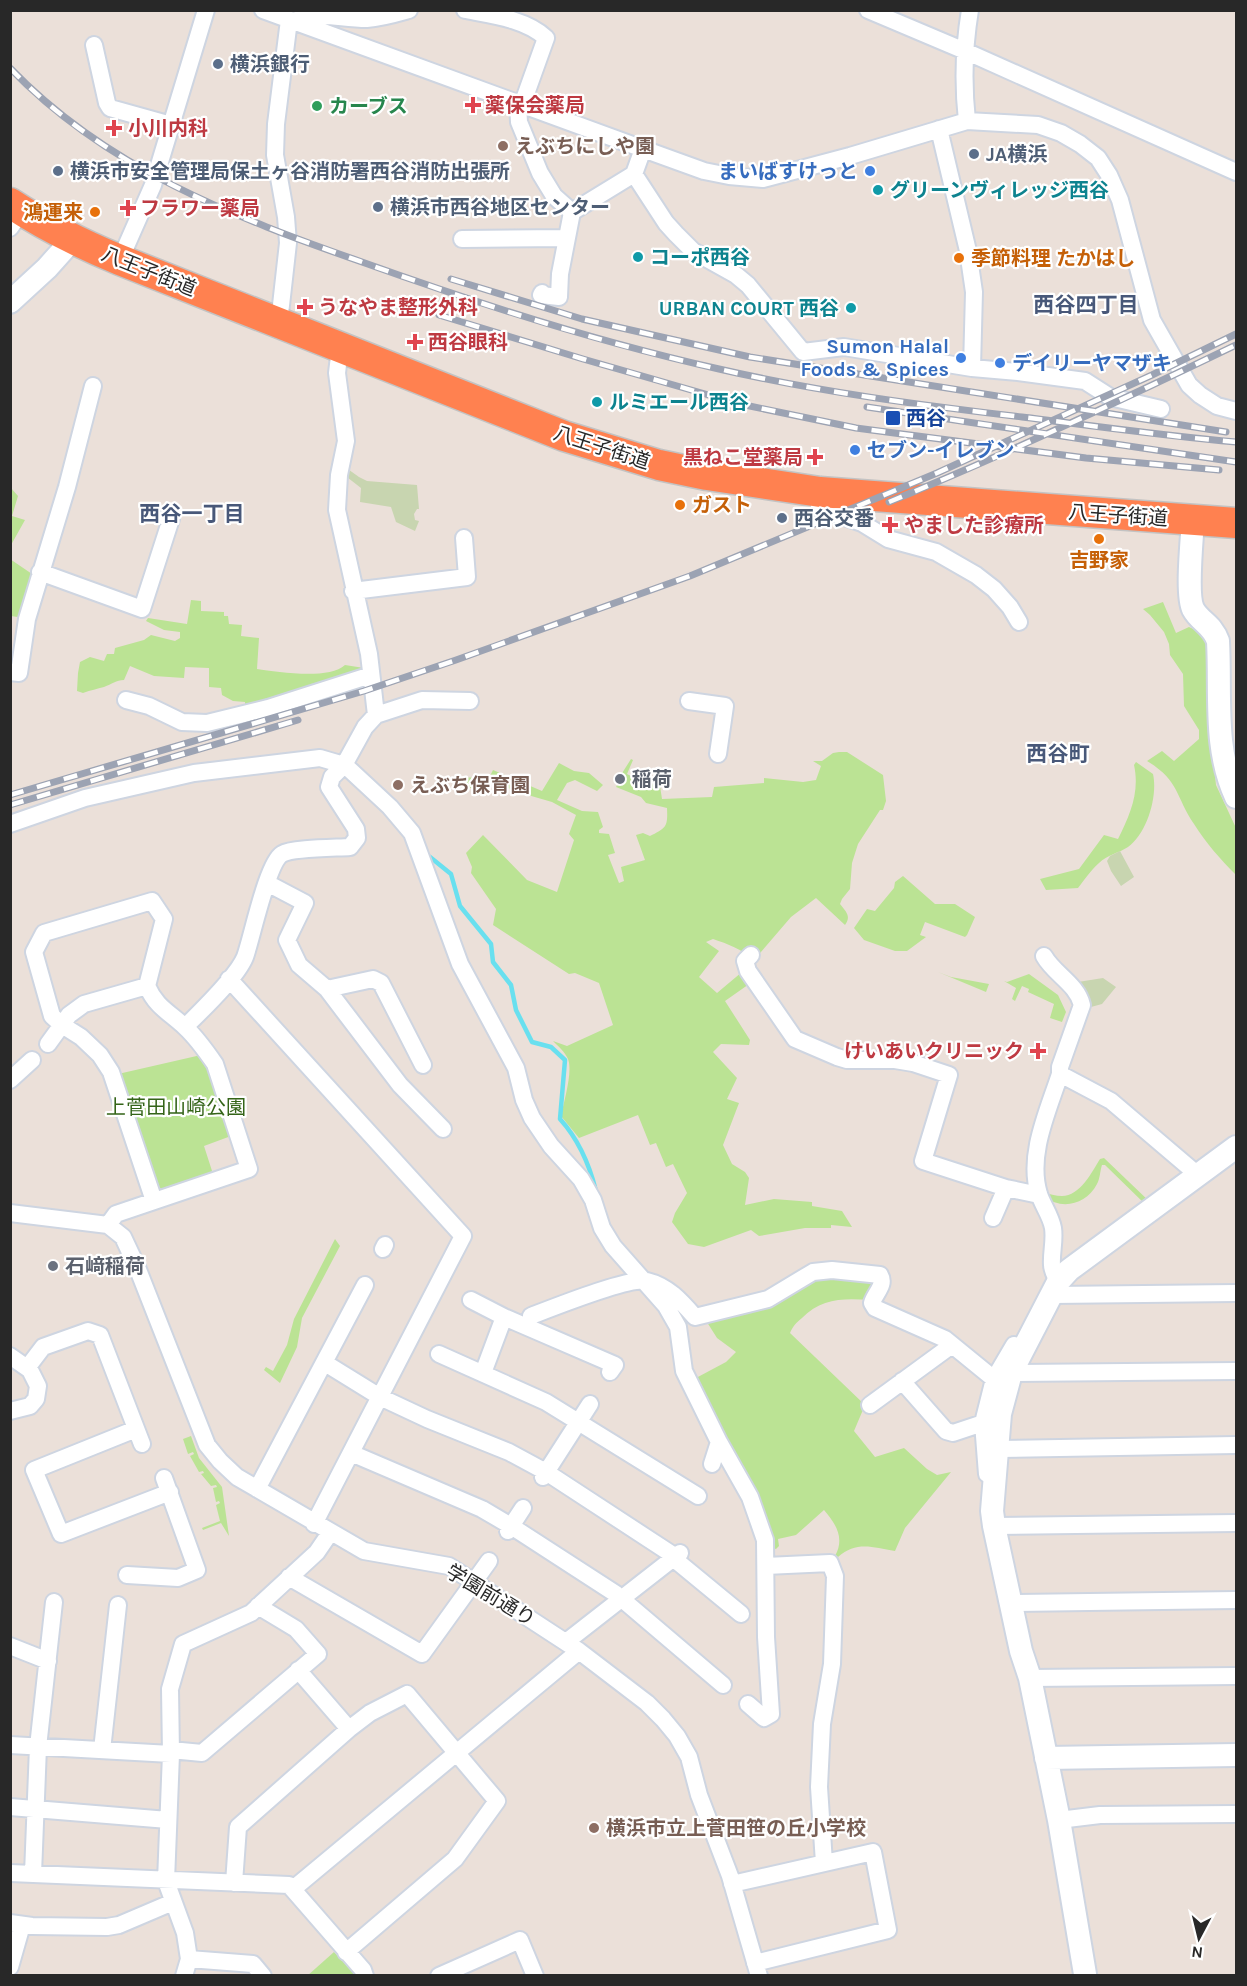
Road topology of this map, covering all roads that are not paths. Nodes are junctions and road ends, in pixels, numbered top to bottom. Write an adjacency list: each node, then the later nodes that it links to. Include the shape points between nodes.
1 (206, 10): 12 (street)
2 (263, 10): 7 (street)
3 (409, 10): 7 (street, via 367,19 321,15)
4 (465, 10): 10 (street, via 520,23 546,38)
5 (868, 10): 9 (street)
6 (970, 10): 9 (street)
7 (291, 21): 10 (street); 25 (street, via 276,124 275,155 288,243)
8 (94, 45): 12 (street, via 110,108)
9 (965, 51): 11 (street); 15 (street)
10 (520, 105): 14 (street); 17 (street, via 519,122 540,173 554,196)
11 (967, 121): 13 (street); 30 (street, via 1038,125 1061,133 1098,158 1120,200 1152,320 1189,385 1217,406)
12 (171, 125): 22 (street, via 150,192)
13 (939, 129): 14 (street, via 763,178 704,171); 27 (street, via 974,292)
14 (643, 149): 16 (street)
15 (1236, 172)
16 (634, 174): 17 (street); 27 (street, via 676,234 693,251 748,285 803,352 844,347)
17 (572, 212): 19 (street)
18 (14, 214): 21 (highway, 八王子街道)
19 (566, 238): 20 (street); 23 (street, via 560,297)
20 (462, 239)
21 (72, 240): 22 (highway, 八王子街道); 24 (street)
22 (120, 260): 25 (highway, 八王子街道)
23 (542, 293)
24 (10, 302)
25 (279, 323): 26 (highway, 八王子街道)
26 (340, 348): 31 (highway, 八王子街道, via 564,436 648,462); 37 (street, via 337,373 346,441 337,510)
27 (972, 368): 29 (street, via 1085,381 1110,397)
28 (93, 386): 36 (street, via 68,487)
29 (1161, 409)
30 (1236, 411)
31 (820, 492): 33 (highway, 八王子街道); 38 (street, via 819,508 862,523 888,539 936,552 976,575 994,589)
32 (166, 518): 36 (street, via 171,519 142,609)
33 (1193, 520): 34 (highway, 八王子街道); 47 (street, via 1191,600 1197,615 1214,631 1218,641 1218,717)
34 (1236, 523)
35 (464, 538): 37 (street, via 467,577)
36 (40, 572): 39 (street, via 27,619 19,673)
37 (353, 591): 40 (street)
38 (1019, 622)
39 (10, 672)
40 (371, 675): 41 (street, via 207,723 182,722); 44 (street)
41 (126, 700)
42 (470, 701): 44 (street, via 422,700)
43 (689, 701): 45 (street, via 725,706)
44 (376, 715): 46 (street)
45 (718, 754)
46 (344, 765): 48 (street, via 320,758 194,774 86,798); 49 (street, via 332,777 329,787 356,829 357,838 350,847 282,854 274,862); 71 (street, via 412,833 460,964 516,1068 532,1119 581,1179 613,1246)
47 (1236, 797)
48 (10, 824)
49 (267, 883): 52 (street, via 244,960); 54 (street, via 305,903 287,940 299,965)
50 (751, 955): 65 (street, via 746,961 748,970 795,1039 847,1060 895,1060 949,1075 923,1161)
51 (1044, 956): 60 (street, via 1077,992 1082,1005)
52 (230, 979): 56 (street); 88 (street, via 464,1236 415,1342)
53 (147, 986): 55 (street, via 84,1004); 55 (street, via 164,919 152,900 44,933 34,952 52,1016); 56 (street, via 158,1005)
54 (327, 989): 59 (street, via 373,979 381,983); 62 (street, via 400,1085)
55 (62, 1025): 57 (street); 67 (street, via 87,1043 111,1072)
56 (185, 1028): 67 (street, via 215,1064 249,1169)
57 (48, 1044)
58 (32, 1060): 61 (street)
59 (423, 1065)
60 (1060, 1074): 64 (street, via 1111,1101); 66 (street, via 1036,1156)
61 (10, 1080)
62 (443, 1129)
63 (1236, 1147): 64 (street)
64 (1198, 1175): 73 (street, via 1069,1270)
65 (1006, 1188): 66 (street); 69 (street)
66 (1039, 1195): 73 (street, via 1052,1223)
67 (154, 1202): 70 (street, via 116,1214)
68 (10, 1213): 70 (street)
69 (993, 1218)
70 (108, 1225): 101 (street, 学園前通り, via 123,1238 137,1267 207,1445 237,1477)
71 (645, 1281): 76 (street, via 576,1299); 78 (street, via 677,1297 695,1317 768,1299 813,1272 880,1275 883,1283 872,1303 875,1308); 94 (street, via 678,1327 684,1371)
72 (365, 1285): 81 (street)
73 (1055, 1289): 74 (street); 86 (street)
74 (1236, 1293)
75 (471, 1300): 77 (street)
76 (531, 1316)
77 (504, 1317): 84 (street, via 615,1365); 85 (street)
78 (952, 1345): 86 (street); 87 (street)
79 (440, 1354): 85 (street)
80 (10, 1356): 82 (street)
81 (325, 1363): 88 (street); 101 (street)
82 (27, 1368): 91 (street, via 38,1386 36,1399 30,1406); 112 (street, via 43,1347 88,1331 100,1335 139,1437 34,1470 62,1534 167,1485 197,1570 178,1578)
83 (1236, 1371): 86 (street)
84 (610, 1372)
85 (483, 1373): 92 (street)
86 (1003, 1376): 93 (street); 96 (street)
87 (902, 1381): 90 (street); 93 (street, via 946,1431 953,1433)
88 (380, 1397): 97 (street); 99 (street, via 509,1452)
89 (590, 1404): 92 (street)
90 (870, 1405)
91 (10, 1411)
92 (579, 1422): 99 (street); 102 (street)
93 (983, 1423): 100 (street, via 987,1476)
94 (719, 1442): 98 (street); 111 (street, via 750,1497 765,1540)
95 (1236, 1445): 96 (street)
96 (997, 1449): 100 (street)
97 (351, 1453): 105 (street); 107 (street, via 482,1509)
98 (712, 1464)
99 (544, 1475): 109 (street)
100 (995, 1479): 106 (street)
101 (257, 1489): 105 (street, 学園前通り)
102 (698, 1496)
103 (523, 1508): 107 (street)
104 (1236, 1523): 106 (street)
105 (314, 1524): 108 (street, 学園前通り)
106 (994, 1526): 118 (street)
107 (510, 1529): 115 (street)
108 (330, 1533): 113 (street, via 317,1552); 114 (street, 学園前通り, via 364,1551 449,1566)
109 (676, 1556): 115 (street); 121 (street)
110 (489, 1561): 114 (street)
111 (766, 1566): 129 (street, via 763,1634 771,1714 764,1718); 143 (street, via 830,1563 835,1576 832,1664 822,1724 819,1787)
112 (127, 1575)
113 (289, 1578): 114 (street, via 422,1654); 120 (street)
114 (474, 1583): 123 (street, 学園前通り)
115 (621, 1599): 123 (street); 128 (street)
116 (1236, 1600): 118 (street)
117 (54, 1602): 124 (street)
118 (1010, 1603): 127 (street)
119 (118, 1605): 133 (street)
120 (258, 1606): 125 (street, via 296,1629 318,1654); 134 (street, via 183,1644 170,1689)
121 (741, 1614)
122 (10, 1646): 124 (street)
123 (573, 1647): 135 (street); 148 (street, 学園前通り, via 646,1703 677,1736 689,1756)
124 (48, 1661): 132 (street)
125 (298, 1671): 130 (street); 134 (street, via 202,1753)
126 (1236, 1676): 127 (street)
127 (1030, 1678): 137 (street)
128 (723, 1684)
129 (748, 1704)
130 (349, 1729): 135 (street, via 407,1694); 147 (street, via 238,1827)
131 (10, 1745): 132 (street)
132 (38, 1747): 133 (street); 139 (street)
133 (102, 1750): 134 (street)
134 (171, 1752): 141 (street)
135 (458, 1754): 149 (street); 152 (street, via 497,1801 455,1859)
136 (1236, 1755): 137 (street)
137 (1046, 1758): 142 (street)
138 (10, 1807): 139 (street)
139 (34, 1809): 141 (street); 145 (street)
140 (1236, 1814): 142 (street, via 1100,1815)
141 (168, 1820): 146 (street)
142 (1059, 1820): 156 (street)
143 (824, 1863): 148 (street); 155 (street, via 873,1852 888,1930)
144 (10, 1873): 145 (street)
145 (33, 1874): 146 (street)
146 (165, 1881): 147 (street); 150 (street)
147 (234, 1883): 149 (street, via 289,1885)
148 (732, 1884): 155 (street, 学園前通り)
149 (293, 1889): 152 (street)
150 (173, 1902): 151 (street, via 107,1927); 153 (street, via 185,1933)
151 (16, 1924): 154 (street)
152 (346, 1952): 159 (street)
153 (189, 1959): 157 (street); 158 (street, via 253,1964)
154 (10, 1967)
155 (757, 1969)
156 (1083, 1975)
157 (184, 1976)
158 (263, 1976)
159 (365, 1976)
160 (439, 1976): 161 (street, via 520,1940)
161 (535, 1976)

